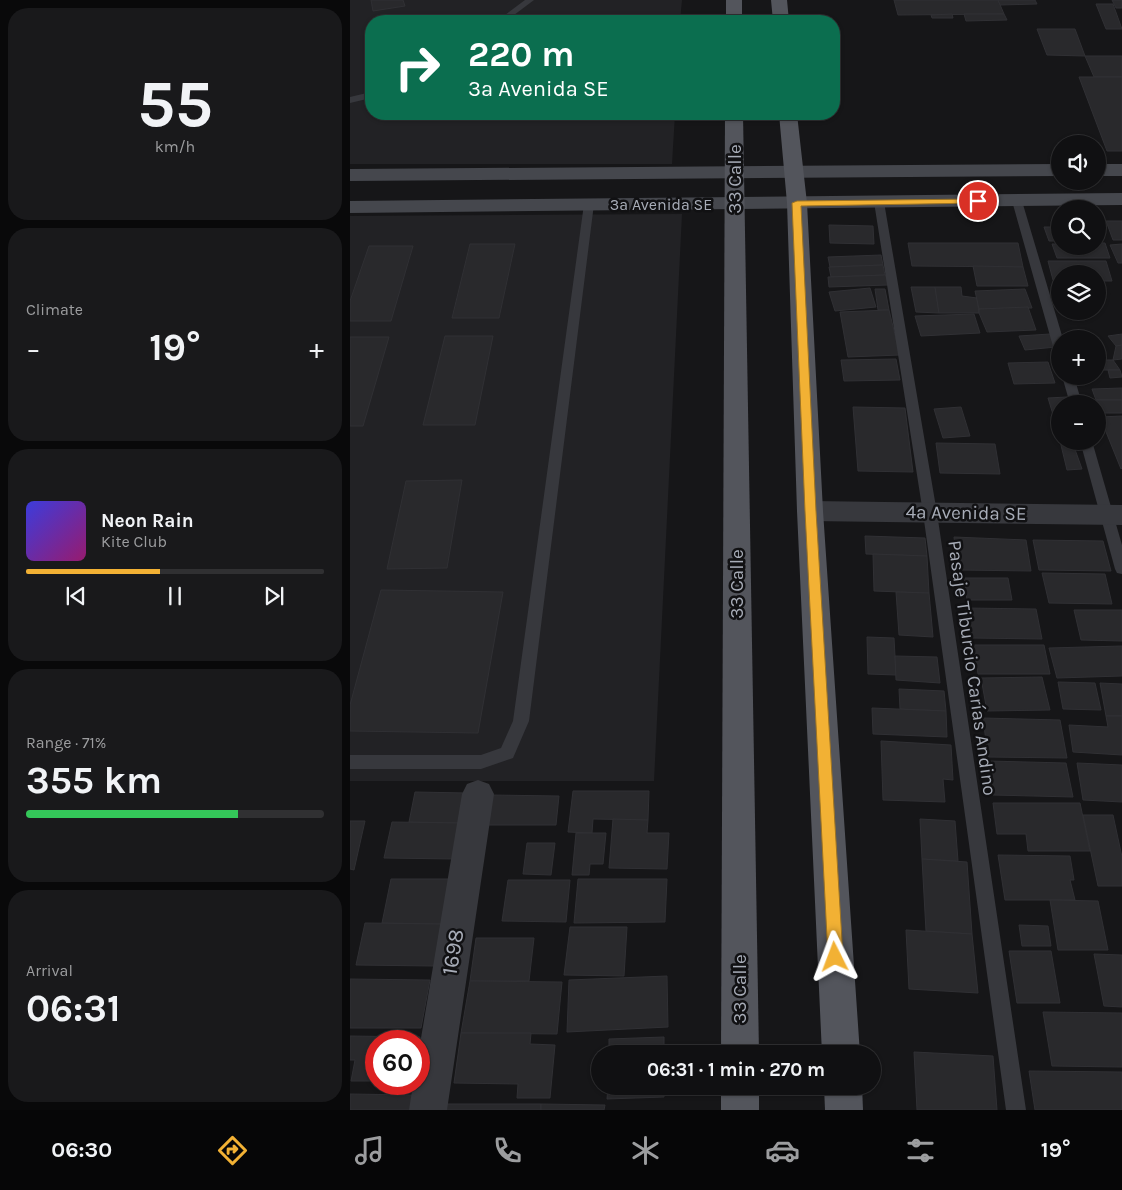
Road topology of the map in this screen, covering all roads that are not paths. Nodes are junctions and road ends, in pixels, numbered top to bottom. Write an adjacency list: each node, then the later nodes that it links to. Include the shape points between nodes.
1 (530, 0): 4 (lane)
2 (734, 0): 5 (main road)
3 (779, 0): 6 (main road)
4 (509, 15)
5 (734, 15)
6 (780, 15)
7 (365, 96): 8 (lane)
8 (350, 100)
9 (734, 120): 15 (main road, 33 Calle)
10 (789, 120): 14 (main road)
11 (1051, 170): 14 (street, 3a Avenida SE)
12 (1106, 170): 13 (street)
13 (1122, 170)
14 (793, 172): 15 (street, 3a Avenida SE); 20 (main road)
15 (735, 174): 16 (street, 3a Avenida SE); 22 (main road, 33 Calle)
16 (350, 175)
17 (1122, 200): 18 (street, 3a Avenida SE)
18 (1017, 201): 19 (street, 3a Avenida SE); 24 (lane)
19 (879, 202): 20 (street, 3a Avenida SE); 27 (lane, Pasaje Tiburcio Carías Andino)
20 (797, 203): 22 (street, 3a Avenida SE); 26 (main road)
21 (588, 204): 22 (street, 3a Avenida SE); 23 (street, 3a Avenida SE); 30 (lane, via 521,721 507,753 480,762)
22 (735, 204): 32 (main road, 33 Calle)
23 (350, 207)
24 (1054, 330)
25 (1090, 450): 28 (lane)
26 (810, 511): 27 (street, 4a Avenida SE); 33 (main road)
27 (930, 513): 28 (street, 4a Avenida SE); 39 (lane, Pasaje Tiburcio Carías Andino)
28 (1115, 515): 29 (lane)
29 (1122, 569)
30 (350, 762)
31 (478, 794): 36 (street, 1698)
32 (740, 1045)
33 (840, 1045)
34 (740, 1095): 37 (main road)
35 (843, 1095): 38 (main road)
36 (428, 1110)
37 (740, 1110)
38 (844, 1110)
39 (1016, 1110)

